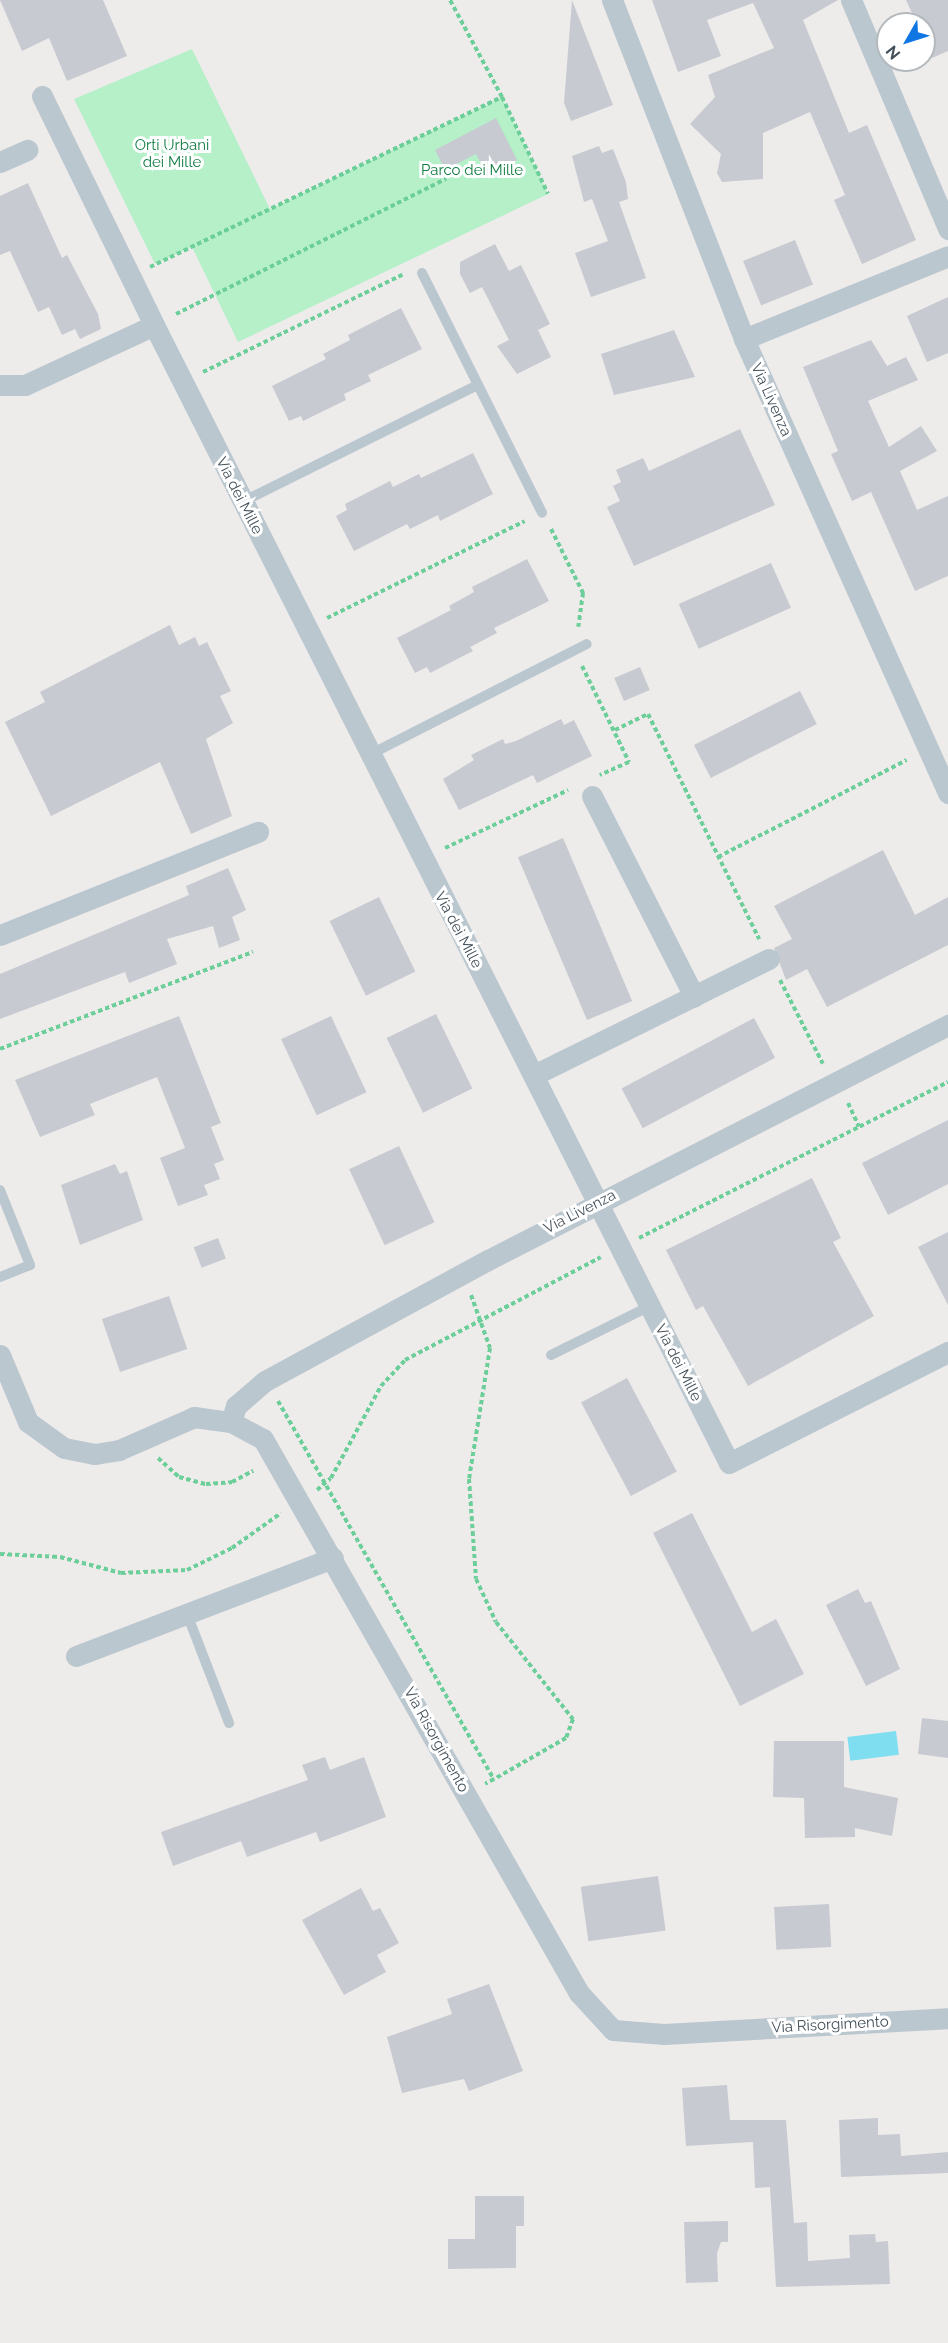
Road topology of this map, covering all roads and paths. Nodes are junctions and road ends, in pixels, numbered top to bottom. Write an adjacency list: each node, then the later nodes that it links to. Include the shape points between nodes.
1 (450, 0): 5 (path)
2 (612, 0): 15 (street, Via Livenza)
3 (851, 0): 10 (street)
4 (42, 96): 13 (street, Via dei Mille)
5 (502, 97): 9 (path); 13 (path)
6 (27, 150): 7 (street)
7 (0, 162)
8 (446, 179): 14 (path)
9 (549, 194)
10 (948, 229)
11 (948, 256): 15 (street)
12 (422, 273): 16 (path, via 419,266); 18 (lane)
13 (130, 277): 14 (street, Via dei Mille)
14 (154, 325): 16 (street, Via dei Mille); 17 (street, via 25,385)
15 (744, 339): 25 (street, Via Livenza)
16 (181, 383): 19 (street, Via dei Mille)
17 (0, 385)
18 (478, 385): 19 (lane); 20 (lane)
19 (242, 502): 21 (street, Via dei Mille)
20 (542, 513): 21 (path); 23 (path, via 584,593)
21 (307, 627): 26 (street, Via dei Mille)
22 (588, 644): 23 (lane)
23 (575, 651): 24 (path); 26 (lane)
24 (615, 730): 27 (path, via 629,762); 31 (path, via 648,714)
25 (928, 749): 28 (street, Via Livenza); 31 (path)
26 (370, 754): 30 (street, Via dei Mille)
27 (586, 787): 30 (path, via 444,849 440,841); 35 (street)
28 (948, 793)
29 (258, 832): 32 (street)
30 (418, 853): 38 (street, Via dei Mille)
31 (718, 856): 34 (path)
32 (0, 935)
33 (254, 952): 37 (path)
34 (769, 959): 35 (street); 39 (path)
35 (694, 996): 38 (street)
36 (948, 1025): 39 (street, Via Livenza)
37 (0, 1049)
38 (534, 1075): 43 (street, Via dei Mille)
39 (837, 1082): 41 (path); 43 (street, Via Livenza)
40 (948, 1082): 41 (path)
41 (859, 1127): 44 (path)
42 (0, 1190): 45 (lane, via 30,1265)
43 (599, 1203): 44 (street, Via dei Mille); 53 (street, Via Livenza, via 265,1381 236,1406)
44 (620, 1247): 47 (street, Via dei Mille); 48 (path)
45 (0, 1277)
46 (478, 1287): 48 (path, via 469,1292)
47 (650, 1306): 49 (street, Via dei Mille, via 729,1463); 51 (lane)
48 (483, 1320): 56 (path, via 405,1360 381,1386); 63 (path, via 490,1348 469,1479 476,1579 513,1647 573,1719 566,1738)
49 (948, 1352)
50 (0, 1354): 54 (street, Via Risorgimento, via 28,1422 64,1448 95,1454)
51 (551, 1355)
52 (279, 1393): 56 (path, via 277,1399)
53 (231, 1422): 54 (street, Via Risorgimento, via 194,1417); 55 (street, Via Risorgimento, via 263,1439)
54 (144, 1441): 55 (path, via 179,1477 206,1484 232,1482)
55 (275, 1458): 57 (street, Via Risorgimento)
56 (326, 1484): 57 (path); 63 (path)
57 (301, 1500): 58 (path, via 232,1548 186,1570 121,1573 60,1557); 59 (street, Via Risorgimento)
58 (0, 1554)
59 (333, 1558): 60 (street); 64 (street, Via Risorgimento)
60 (187, 1614): 61 (street); 62 (lane)
61 (76, 1656)
62 (229, 1723)
63 (494, 1779): 64 (path)
64 (466, 1794): 65 (street, Via Risorgimento, via 579,1993 613,2031 664,2034)
65 (948, 2018)

